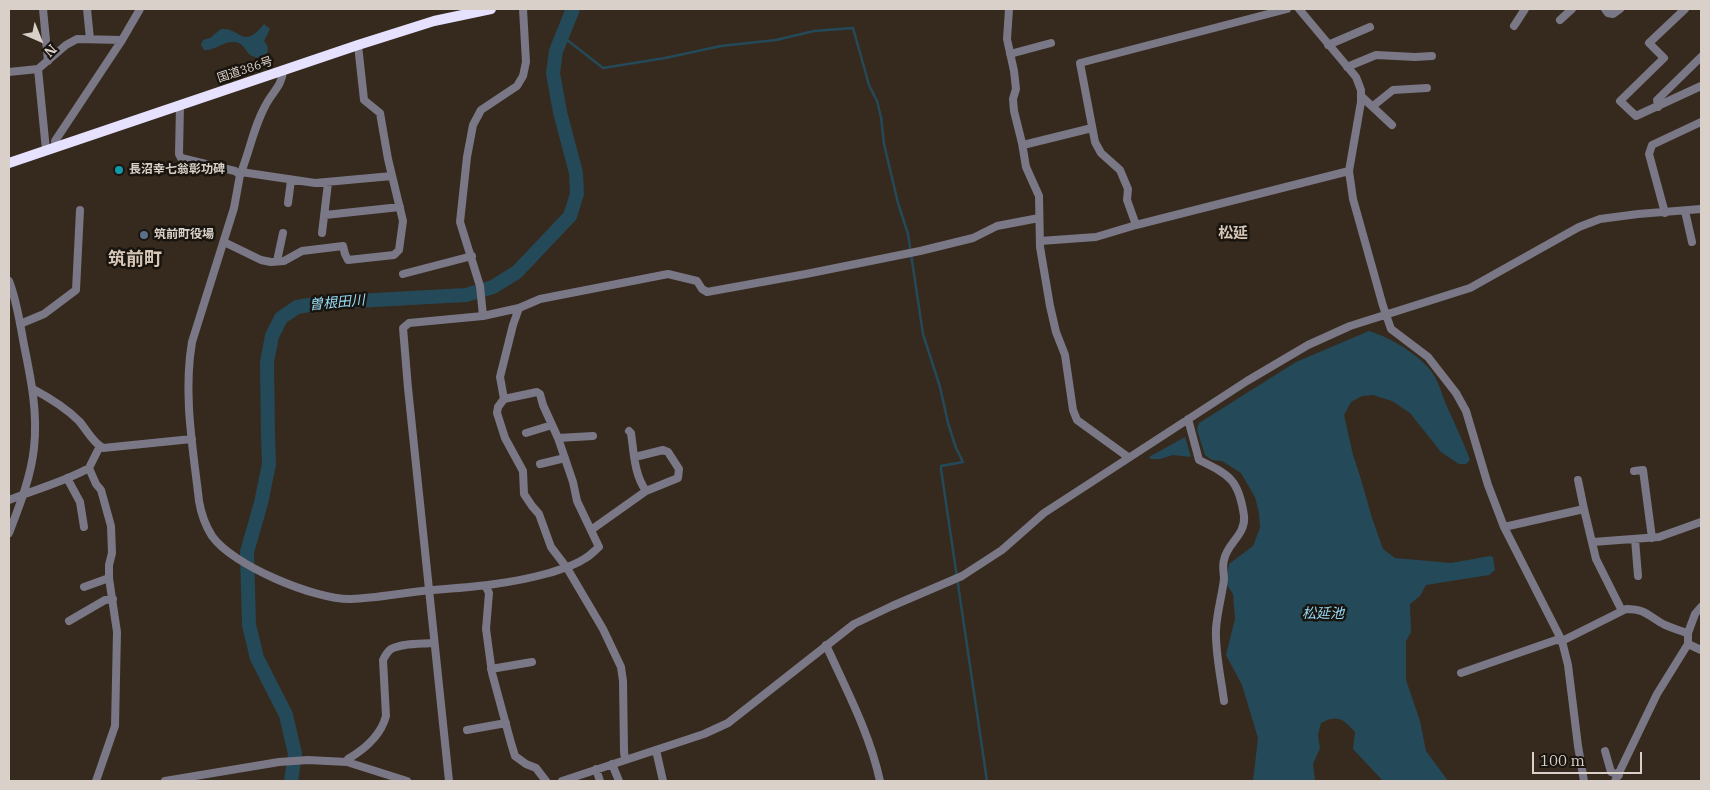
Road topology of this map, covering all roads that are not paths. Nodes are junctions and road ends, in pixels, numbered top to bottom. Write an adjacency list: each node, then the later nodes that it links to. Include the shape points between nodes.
1 (42, 9): 27 (street)
2 (87, 9): 19 (street)
3 (133, 9): 15 (street)
4 (140, 9): 15 (street)
5 (491, 9): 22 (highway, 国道386号, via 434,21)
6 (523, 9): 64 (street, via 526,62 523,76 516,86 482,110 473,125 470,139 460,222)
7 (1009, 9): 24 (street, via 1007,39)
8 (1287, 9): 40 (street, via 1080,63)
9 (1300, 9): 23 (street)
10 (1525, 9): 17 (street)
11 (1572, 9): 16 (street)
12 (1605, 9): 13 (street, via 1613,14)
13 (1620, 9)
14 (1685, 9): 37 (street, via 1649,43 1664,58 1620,100 1636,116)
15 (134, 18): 20 (street)
16 (1560, 20)
17 (1514, 26)
18 (1370, 27): 23 (street)
19 (90, 40): 20 (street); 27 (street, via 77,39)
20 (122, 40): 42 (street, via 55,141)
21 (1050, 43): 24 (street)
22 (358, 45): 30 (highway, 国道386号); 47 (street, via 364,100 380,113)
23 (1328, 45): 28 (street)
24 (1010, 54): 41 (street, via 1016,89 1014,111)
25 (1432, 56): 28 (street, via 1376,55)
26 (1701, 57): 37 (street, via 1657,100)
27 (48, 62): 29 (street)
28 (1348, 67): 34 (street, via 1356,77)
29 (38, 69): 31 (street); 43 (street)
30 (283, 70): 35 (highway, 国道386号); 46 (street, via 283,78 251,138)
31 (9, 72)
32 (1701, 86): 37 (street)
33 (1427, 88): 36 (street, via 1393,90)
34 (1361, 96): 36 (street); 45 (street)
35 (180, 105): 42 (highway, 国道386号); 46 (street, via 181,158)
36 (1373, 106): 39 (street)
37 (1658, 107)
38 (1701, 122): 55 (street, via 1652,144 1649,154)
39 (1392, 125)
40 (1092, 128): 41 (street); 58 (street, via 1101,153 1120,170)
41 (1023, 145): 57 (street, via 1026,167 1039,196)
42 (56, 146): 43 (highway, 国道386号)
43 (46, 150): 44 (highway, 国道386号)
44 (9, 163)
45 (1349, 171): 58 (street); 71 (street, via 1352,199)
46 (240, 174): 48 (street); 62 (street)
47 (392, 176): 49 (street); 51 (street)
48 (291, 180): 49 (street); 50 (street)
49 (328, 183): 56 (street)
50 (288, 203)
51 (400, 207): 56 (street); 65 (street, via 403,221 399,250 394,255 348,260 343,246 302,251 289,259)
52 (80, 210): 73 (street, via 76,290 44,314)
53 (1701, 210): 54 (street)
54 (1685, 211): 55 (street); 63 (street)
55 (1665, 213): 71 (street, via 1600,219 1579,227 1470,288)
56 (325, 216): 60 (street)
57 (1039, 218): 61 (street); 68 (street, via 997,226 973,238 920,250 707,292 697,281 668,274 540,299)
58 (1136, 225): 61 (street, via 1096,237)
59 (283, 233): 65 (street)
60 (322, 233)
61 (1040, 241): 85 (street, via 1050,306 1068,370 1077,420)
62 (224, 242): 65 (street, via 261,260); 82 (street, via 188,364)
63 (1692, 242)
64 (472, 256): 66 (street); 69 (street)
65 (277, 261)
66 (403, 274)
67 (9, 282): 70 (street)
68 (519, 308): 69 (street); 75 (street, via 500,377)
69 (483, 311): 109 (street, via 409,323 403,328)
70 (17, 313): 72 (street); 73 (street)
71 (1387, 314): 76 (street, via 1308,345); 98 (street, via 1391,329 1428,357 1466,411)
72 (9, 316)
73 (20, 324): 74 (street)
74 (33, 389): 83 (street, via 78,420); 93 (street, via 34,448)
75 (504, 399): 77 (street, via 537,392); 104 (street, via 497,413 504,438 523,471 524,494 539,514 551,547)
76 (1188, 419): 85 (street); 123 (street, via 1199,460 1232,479 1244,517 1243,529 1226,552 1223,562 1224,578 1216,628)
77 (552, 425): 79 (street); 81 (street)
78 (628, 431): 84 (street)
79 (526, 433)
80 (593, 436): 81 (street)
81 (558, 438): 86 (street)
82 (192, 439): 83 (street); 109 (street, via 203,518 213,537 237,558 304,590 349,599)
83 (100, 446): 88 (street)
84 (635, 457): 92 (street, via 635,467); 92 (street, via 663,450 668,452 679,469 678,478)
85 (1128, 457): 118 (street, via 1044,513 1002,550 962,576 854,624)
86 (565, 458): 87 (street); 99 (street, via 577,501)
87 (540, 464)
88 (90, 468): 90 (street); 106 (street, via 101,490 111,526)
89 (1634, 471): 101 (street, via 1643,470)
90 (67, 478): 93 (street); 97 (street, via 80,502)
91 (1578, 480): 95 (street)
92 (646, 491): 99 (street)
93 (22, 494): 94 (street); 100 (street)
94 (9, 500)
95 (1584, 509): 98 (street); 103 (street)
96 (1701, 522): 101 (street)
97 (84, 527)
98 (1504, 527): 115 (street)
99 (591, 530): 104 (street, via 599,547)
100 (9, 534)
101 (1652, 538): 102 (street)
102 (1635, 539): 103 (street); 105 (street)
103 (1593, 542): 112 (street, via 1596,559)
104 (567, 568): 108 (street); 128 (street, via 622,666)
105 (1638, 576)
106 (109, 578): 107 (street); 110 (street)
107 (84, 587)
108 (486, 587): 109 (street); 121 (street, via 489,593 486,629)
109 (428, 590): 116 (street)
110 (113, 599): 113 (street, via 105,600); 134 (street, via 117,632 115,726)
111 (1701, 607): 114 (street)
112 (1622, 611): 114 (street, via 1636,609 1646,612 1666,625); 115 (street)
113 (69, 621)
114 (1688, 633): 117 (street)
115 (1562, 641): 122 (street, via 1556,640); 144 (street)
116 (434, 643): 129 (street, via 391,649 386,654 383,660 384,722 370,743); 137 (street)
117 (1688, 644): 119 (street); 133 (street, via 1657,694)
118 (826, 645): 126 (street, via 728,723); 143 (street, via 873,753)
119 (1701, 650)
120 (532, 662): 121 (street)
121 (491, 670): 124 (street)
122 (1461, 673)
123 (1224, 701)
124 (506, 723): 125 (street); 138 (street, via 515,756 536,768)
125 (467, 730)
126 (656, 750): 128 (street); 142 (street)
127 (1605, 751): 133 (street, via 1611,772)
128 (625, 759): 130 (street)
129 (347, 762): 132 (street); 135 (street, via 283,761)
130 (612, 764): 131 (street); 141 (street)
131 (596, 769): 139 (street); 140 (street)
132 (388, 778): 136 (street)
133 (1617, 778)
134 (96, 781)
135 (165, 781)
136 (407, 781)
137 (449, 781)
138 (546, 781)
139 (562, 781)
140 (600, 781)
141 (619, 781)
142 (663, 781)
143 (880, 781)
144 (1584, 781)

